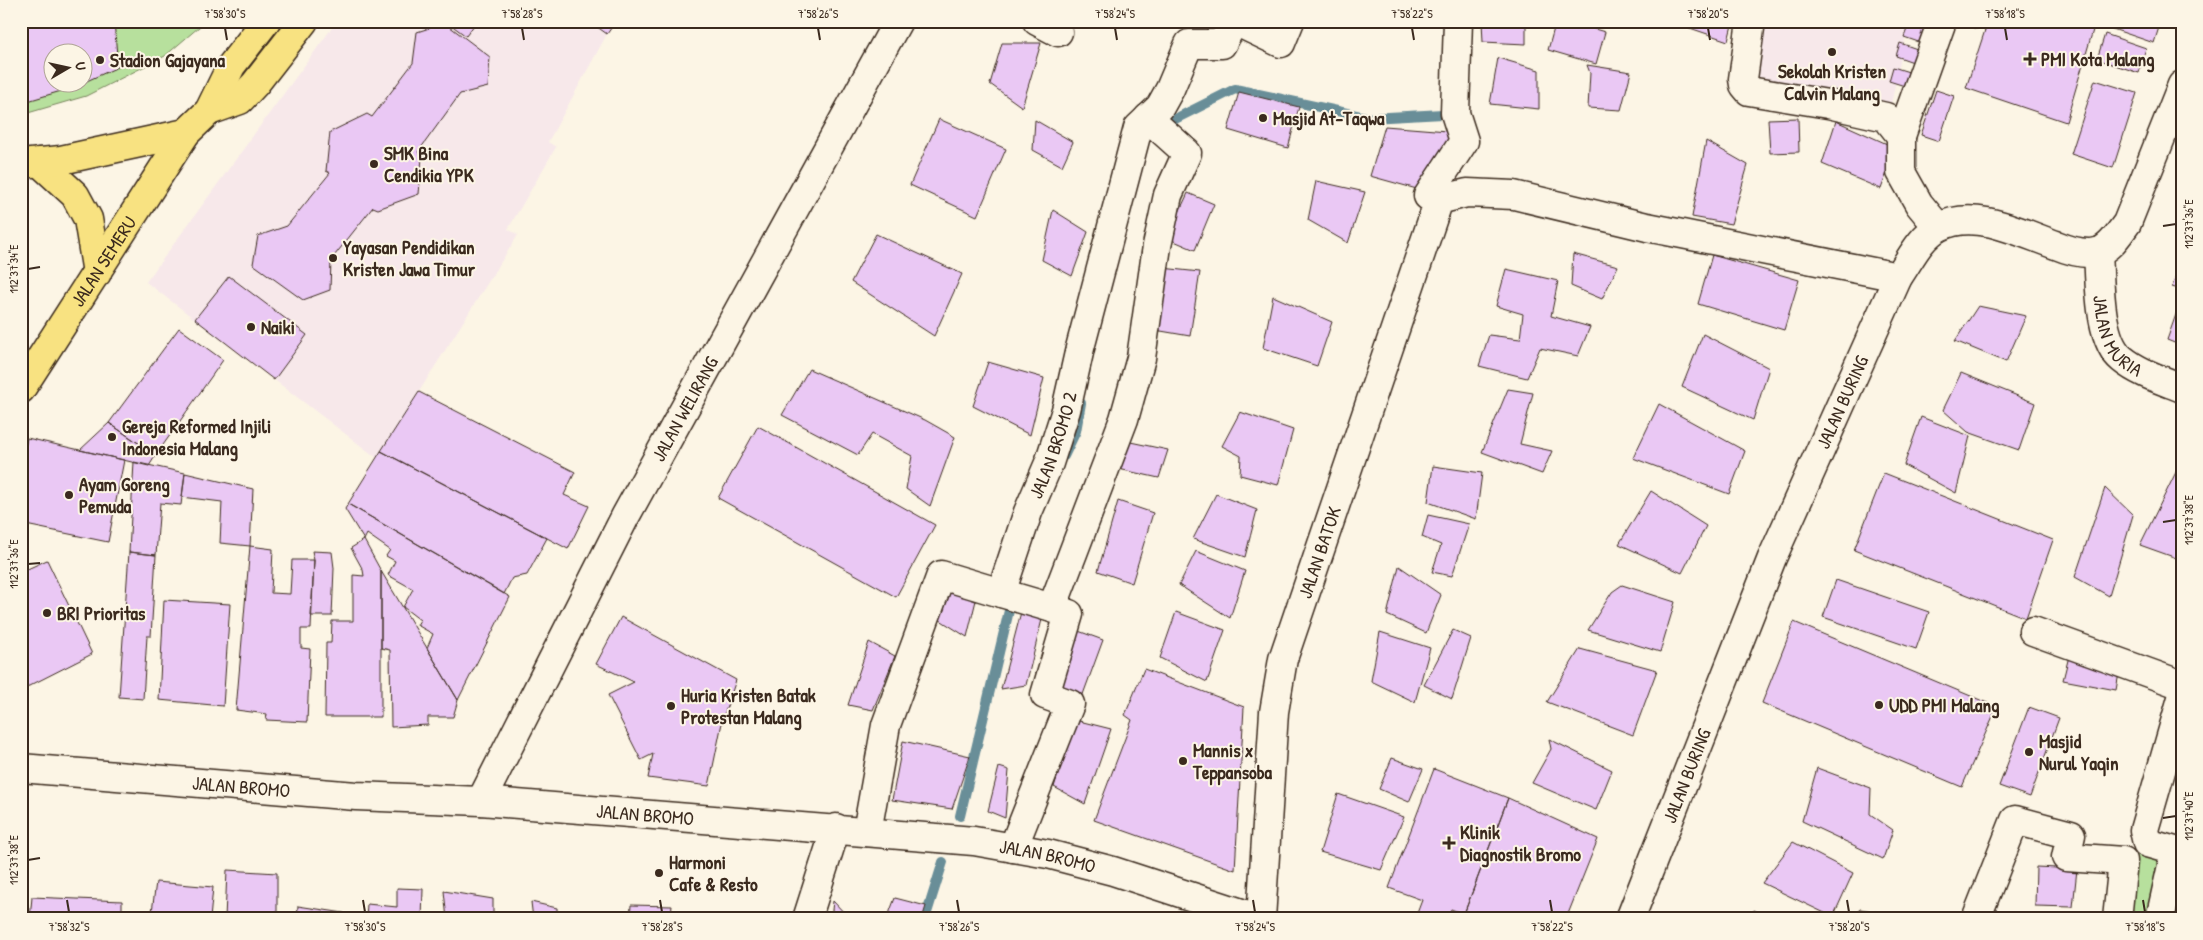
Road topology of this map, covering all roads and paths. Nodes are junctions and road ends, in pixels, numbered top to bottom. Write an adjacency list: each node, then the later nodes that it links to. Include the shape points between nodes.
1 (266, 21): 10 (main road, JALAN SEMERU, via 231,66)
2 (304, 21): 10 (main road, JALAN SEMERU, via 240,100)
3 (898, 21): 28 (street, JALAN WELIRANG, via 625,517)
4 (1235, 21): 5 (street, JALAN BROMO 2, via 1280,42); 11 (street, JALAN BROMO 2, via 1222,44 1189,44 1160,107)
5 (1290, 21)
6 (1458, 21): 15 (street, JALAN BATOK, via 1455,113 1464,141)
7 (1751, 21): 13 (street, via 1744,79 1749,91 1828,104 1886,118)
8 (1942, 21): 13 (street)
9 (2182, 85): 17 (street, via 2127,223 2114,240)
10 (209, 111): 12 (main road, JALAN SEMERU)
11 (1156, 125): 22 (street, JALAN BROMO 2, via 1138,128 1066,410 1049,463 1028,512); 23 (street, via 1187,153 1168,195 1157,246 1141,358 1124,419)
12 (186, 133): 14 (main road, via 61,160); 18 (main road, JALAN SEMERU)
13 (1901, 136): 16 (street, via 1901,172 1919,204)
14 (30, 163): 18 (main road, via 75,195 88,219)
15 (1434, 198): 19 (street, via 1467,193 1514,195 1647,227); 35 (street, JALAN BATOK, via 1282,659 1274,712)
16 (1938, 228): 17 (street, JALAN BURING, via 1958,219 1987,222 2072,251); 19 (street, JALAN BURING, via 1924,239)
17 (2098, 252): 20 (street, JALAN MURIA, via 2107,337 2121,359 2148,375)
18 (97, 273): 21 (main road, JALAN SEMERU)
19 (1898, 277): 36 (street, JALAN BURING, via 1772,558)
20 (2182, 388)
21 (21, 389)
22 (1010, 596): 23 (street); 30 (street, via 941,575 886,725)
23 (1052, 608): 31 (street, via 1069,614 1045,695 1070,704)
24 (2033, 631): 25 (street)
25 (2182, 685)
26 (2182, 698): 32 (street, via 2144,830 2147,843)
27 (21, 768): 28 (street, JALAN BROMO, via 356,796)
28 (481, 801): 29 (street, JALAN BROMO)
29 (836, 828): 30 (street, JALAN BROMO); 34 (street)
30 (867, 832): 31 (street, JALAN BROMO, via 974,841)
31 (1014, 848): 33 (street, JALAN BROMO, via 1113,871)
32 (2178, 853): 39 (street)
33 (1202, 909): 35 (street, JALAN BROMO)
34 (806, 919)
35 (1261, 919)
36 (1630, 919)
37 (1976, 919): 38 (street, via 2014,820 2071,835 2066,857 2123,861)
38 (2117, 919)
39 (2160, 919)

